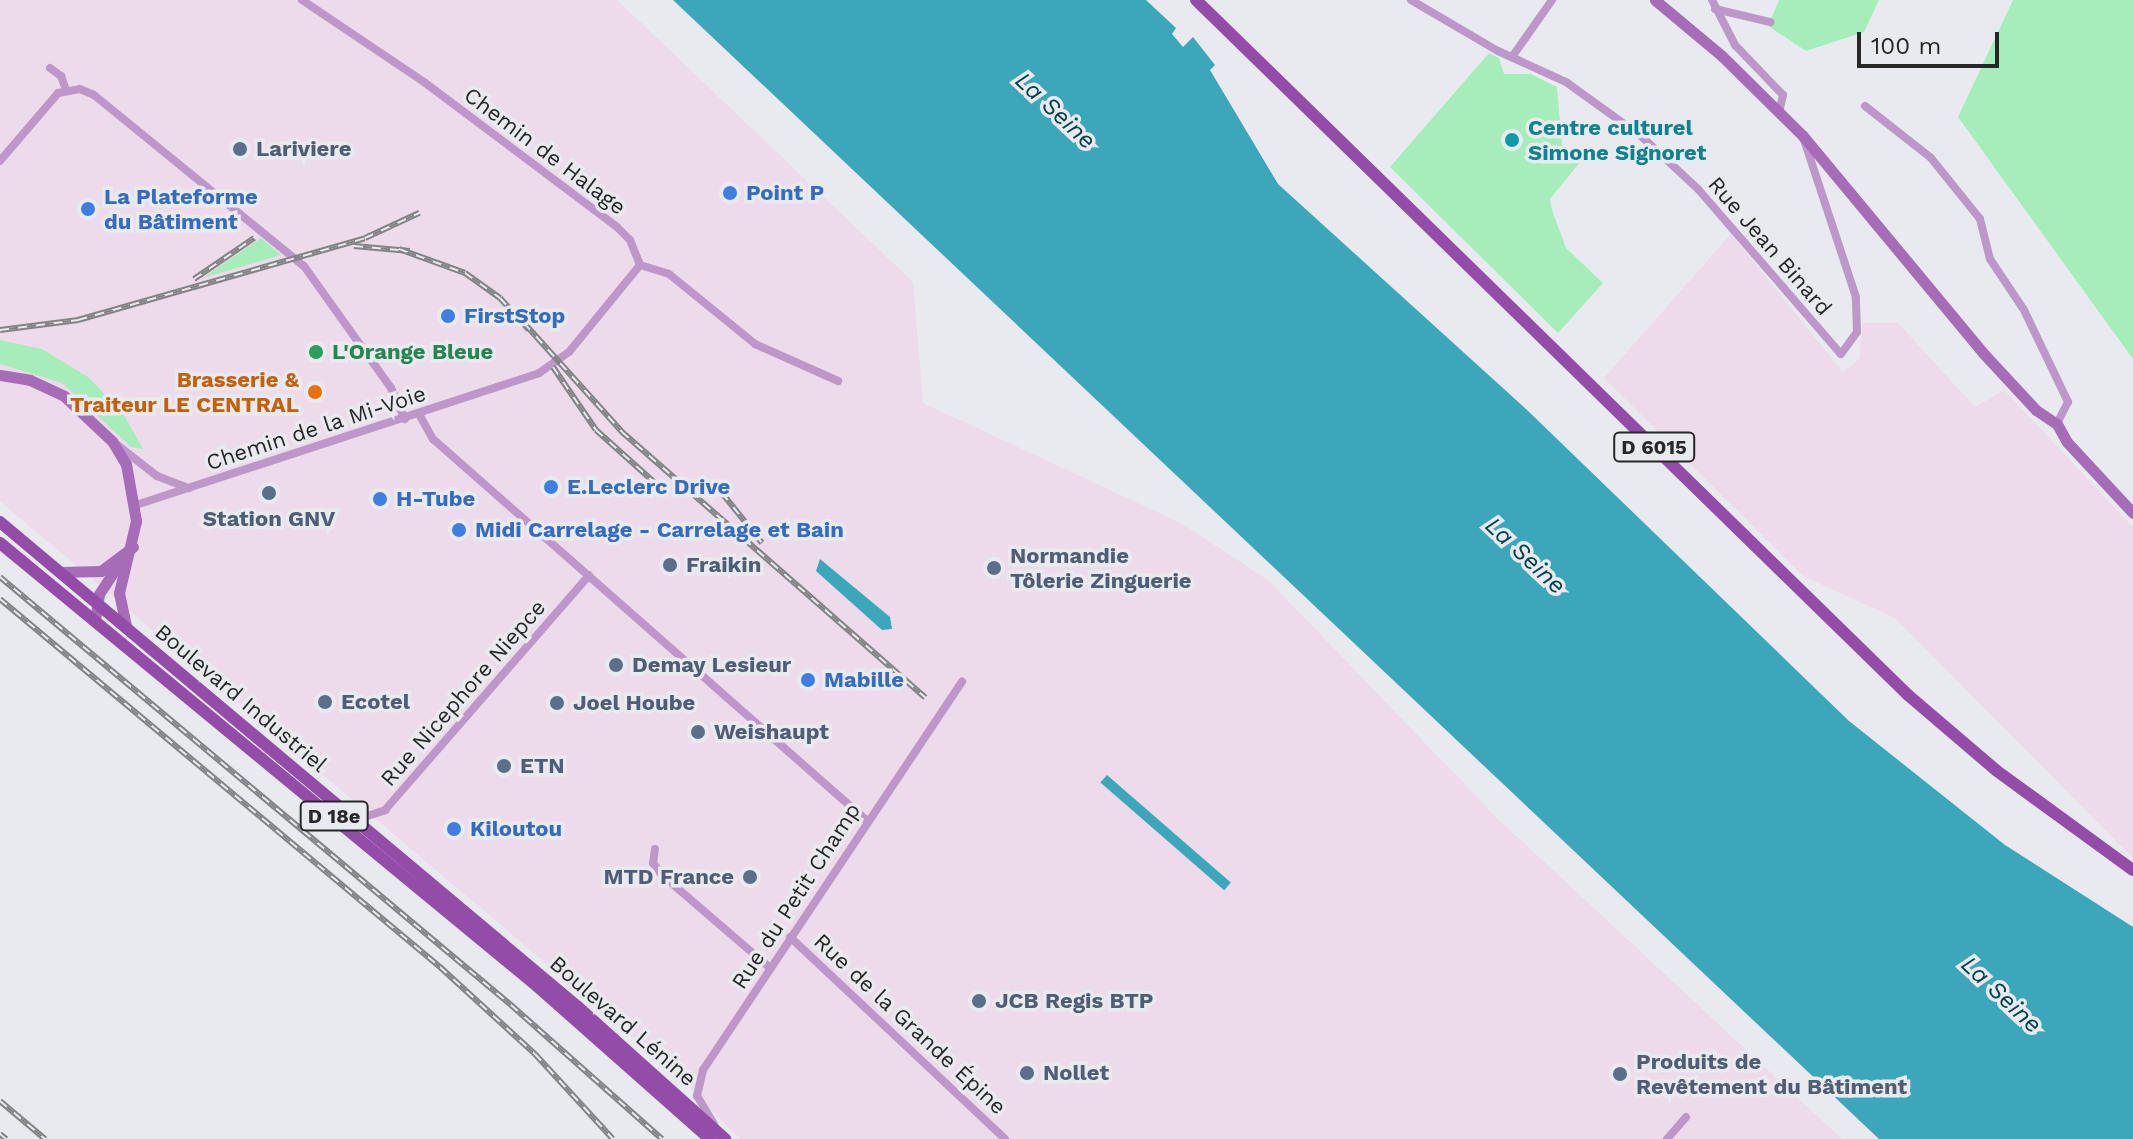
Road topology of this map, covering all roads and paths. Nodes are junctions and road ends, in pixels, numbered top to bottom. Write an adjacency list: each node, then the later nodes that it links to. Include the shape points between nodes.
1 (302, 0): 15 (street, Chemin de Halage, via 424,82 617,227 630,240)
2 (1196, 0): 39 (main road, D 6015, via 1908,695 1997,771)
3 (1411, 0): 8 (street, Rue Jean Binard)
4 (1552, 0): 8 (street)
5 (1655, 0): 12 (street)
6 (1714, 4): 7 (street); 12 (street, via 1735,45 1783,95)
7 (1770, 22)
8 (1512, 57): 13 (street, Rue Jean Binard, via 1592,98 1651,145 1736,230 1841,354 1857,332 1856,297)
9 (50, 68): 10 (street, via 61,76)
10 (66, 90): 14 (street, via 46,104); 19 (street, via 94,95 304,266 391,388)
11 (1865, 106): 20 (street, via 1931,158 1980,219 1990,259 2034,330 2068,402)
12 (1779, 112): 13 (street)
13 (1803, 136): 20 (street, via 1984,354 2036,410)
14 (0, 161)
15 (640, 265): 17 (street, via 669,274 755,344); 18 (street, Chemin de la Mi-Voie, via 620,294 552,365)
16 (0, 375): 21 (street, via 30,380 64,396)
17 (838, 381)
18 (419, 414): 19 (street, Chemin de la Mi-Voie); 29 (street, via 433,439)
19 (405, 419): 22 (street, Chemin de la Mi-Voie)
20 (2057, 424): 24 (street, via 2067,442)
21 (112, 441): 22 (street, Chemin de la Mi-Voie, via 157,476); 23 (street, via 130,473)
22 (190, 488): 23 (street, Chemin de la Mi-Voie)
23 (136, 505): 27 (street)
24 (2133, 513)
25 (0, 522): 28 (main road, Boulevard Industriel / D 18e)
26 (0, 543): 32 (main road, Boulevard Industriel / D 18e)
27 (129, 551): 28 (street, via 93,573); 30 (street); 31 (street)
28 (61, 572): 31 (main road, Boulevard Industriel / D 18e)
29 (589, 575): 36 (street, Rue Nicephore Niepce, via 385,810); 37 (street)
30 (119, 593): 31 (street); 34 (street)
31 (98, 604): 32 (street); 33 (street); 34 (main road, Boulevard Industriel / D 18e)
32 (82, 609): 33 (main road, Boulevard Industriel / D 18e)
33 (95, 620): 41 (main road, Boulevard Industriel / D 18e)
34 (126, 626): 36 (main road, Boulevard Industriel / D 18e)
35 (962, 681): 37 (street, Rue du Petit Champ)
36 (355, 820): 40 (main road, Boulevard Industriel / D 18e)
37 (866, 820): 42 (street, Rue du Petit Champ)
38 (655, 849): 43 (street, via 657,870)
39 (2133, 870)
40 (493, 935): 45 (main road, Boulevard Lénine / D 18e)
41 (478, 936): 45 (main road, Boulevard Lénine / D 18e)
42 (790, 937): 43 (street, Rue du Petit Champ); 46 (street, Rue de la Grande Épine)
43 (770, 968): 45 (street, Rue du Petit Champ, via 697,1081 701,1105)
44 (1686, 1117): 47 (street)
45 (719, 1138)
46 (1005, 1139)
47 (1667, 1139)

